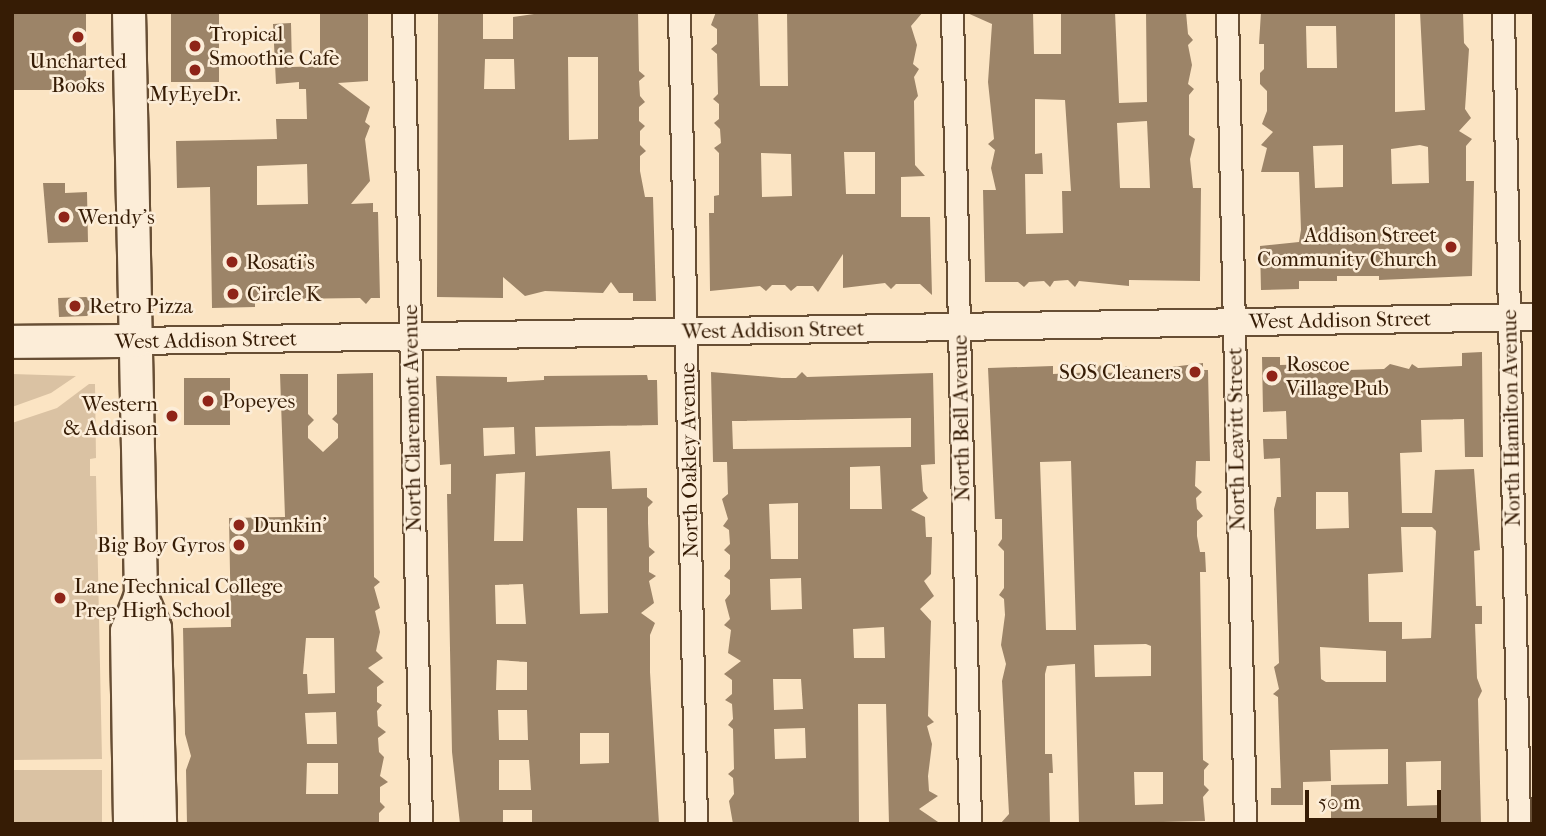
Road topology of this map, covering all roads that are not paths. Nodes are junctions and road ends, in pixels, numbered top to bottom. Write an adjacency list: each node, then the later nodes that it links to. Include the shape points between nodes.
1 (129, 12): 12 (main road)
2 (403, 12): 11 (street, North Claremont Avenue)
3 (679, 12): 10 (street, North Oakley Avenue)
4 (953, 12): 9 (street, North Bell Avenue)
5 (1227, 12): 8 (street, North Leavitt Street)
6 (1503, 12): 7 (street, North Hamilton Avenue)
7 (1521, 317): 8 (street, West Addison Street); 21 (street, North Hamilton Avenue)
8 (1234, 322): 9 (street, West Addison Street); 20 (street, North Leavitt Street)
9 (959, 327): 10 (street, West Addison Street); 19 (street, North Bell Avenue)
10 (686, 331): 11 (street, West Addison Street); 18 (street, North Oakley Avenue)
11 (410, 336): 12 (street, West Addison Street); 17 (street, North Claremont Avenue)
12 (137, 341): 13 (main road, West Addison Street); 14 (main road)
13 (12, 342)
14 (141, 595): 15 (main road, via 127,631); 16 (main road, via 155,628)
15 (130, 824)
16 (160, 824)
17 (421, 824)
18 (696, 824)
19 (970, 824)
20 (1245, 824)
21 (1519, 824)

